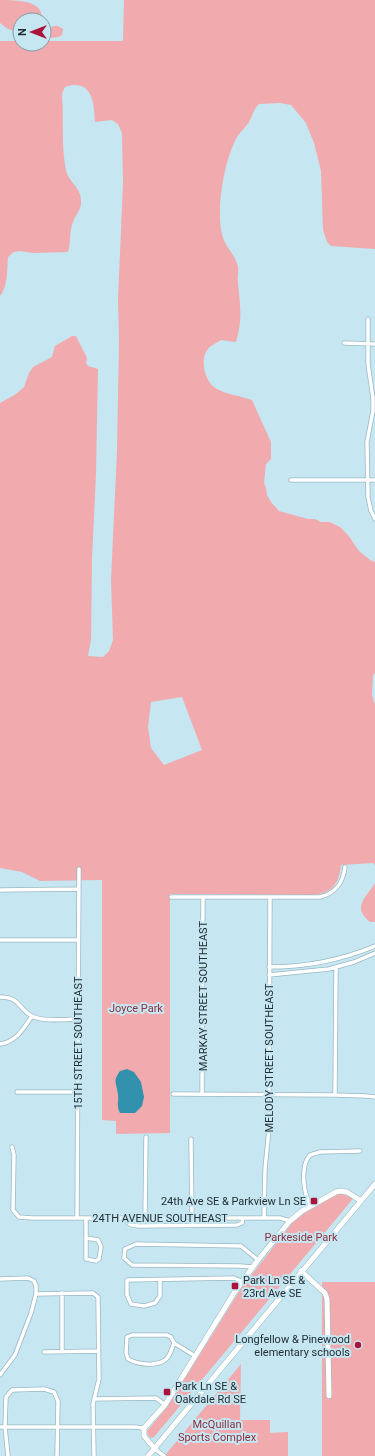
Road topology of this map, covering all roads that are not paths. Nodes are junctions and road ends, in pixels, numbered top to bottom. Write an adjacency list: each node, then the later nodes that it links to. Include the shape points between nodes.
1 (368, 319): 3 (street)
2 (344, 343): 3 (street)
3 (368, 343): 4 (street); 6 (street, via 373,404 367,442)
4 (375, 344)
5 (291, 480): 6 (street)
6 (368, 480): 7 (street); 8 (street, via 369,504)
7 (375, 480)
8 (375, 519)
9 (345, 867): 15 (street, via 340,884 326,896)
10 (79, 869): 11 (street, 15TH STREET SOUTHEAST)
11 (79, 889): 12 (street); 17 (street, 15TH STREET SOUTHEAST)
12 (0, 890)
13 (170, 897): 14 (street)
14 (203, 897): 15 (street); 30 (street, MARKAY STREET SOUTHEAST)
15 (270, 898): 20 (street, MELODY STREET SOUTHEAST)
16 (0, 940): 17 (street)
17 (78, 940): 25 (street, 15TH STREET SOUTHEAST)
18 (375, 946): 20 (street, via 353,955 308,965)
19 (375, 953): 21 (street)
20 (269, 967): 22 (street, MELODY STREET SOUTHEAST)
21 (336, 968): 22 (street); 32 (street)
22 (269, 975): 31 (street, MELODY STREET SOUTHEAST)
23 (0, 997): 24 (street, via 14,1000)
24 (32, 1016): 25 (street, via 40,1019); 26 (street, via 16,1037)
25 (78, 1019): 28 (street, 15TH STREET SOUTHEAST)
26 (0, 1044)
27 (17, 1092): 28 (street)
28 (78, 1092): 41 (street, 15TH STREET SOUTHEAST)
29 (173, 1094): 30 (street)
30 (202, 1094): 31 (street)
31 (270, 1095): 32 (street); 47 (street, MELODY STREET SOUTHEAST)
32 (335, 1095): 33 (street)
33 (375, 1097)
34 (146, 1137): 44 (street)
35 (191, 1139): 45 (street)
36 (12, 1147): 41 (street, 24TH AVENUE SOUTHEAST, via 13,1210 16,1214 25,1218)
37 (360, 1151): 40 (street, via 320,1152 310,1155 305,1166 305,1189 306,1198)
38 (375, 1184): 39 (street)
39 (361, 1201): 40 (street, via 341,1190); 53 (street)
40 (311, 1206): 48 (street)
41 (77, 1218): 42 (street, 24TH AVENUE SOUTHEAST)
42 (86, 1218): 43 (street, 24TH AVENUE SOUTHEAST); 50 (street)
43 (126, 1218): 44 (street, 24TH AVENUE SOUTHEAST); 49 (street, via 133,1226)
44 (145, 1218): 45 (street, 24TH AVENUE SOUTHEAST)
45 (192, 1218): 46 (street, 24TH AVENUE SOUTHEAST); 49 (street)
46 (243, 1218): 47 (street, 24TH AVENUE SOUTHEAST); 49 (street, via 242,1223 237,1225)
47 (264, 1218): 48 (street, 24TH AVENUE SOUTHEAST, via 283,1218)
48 (290, 1221): 51 (street)
49 (192, 1225)
50 (86, 1238): 50 (street, via 98,1240 101,1247 99,1259 96,1261 86,1259)
51 (258, 1260): 52 (street); 52 (street, via 241,1246 136,1244 125,1249 124,1258 132,1265)
52 (253, 1267): 56 (street)
53 (301, 1271): 65 (street, via 325,1293 327,1300); 73 (street)
54 (0, 1279): 58 (street, via 28,1278 34,1281)
55 (160, 1280): 55 (street, via 160,1296 155,1303 144,1306 131,1304 127,1295 127,1280); 56 (street, via 234,1278)
56 (243, 1282): 63 (street)
57 (62, 1293): 58 (street); 60 (street); 61 (street, via 93,1293 98,1296)
58 (36, 1294): 64 (street, via 15,1355)
59 (174, 1343): 59 (street, via 165,1360 155,1363 136,1363 128,1360 127,1337 132,1335 167,1336 171,1337); 63 (street)
60 (62, 1351): 61 (street); 62 (street)
61 (98, 1351): 66 (street, via 98,1379)
62 (44, 1352)
63 (195, 1356): 67 (street)
64 (0, 1375)
65 (329, 1396)
66 (94, 1399): 67 (street, via 156,1398); 71 (street)
67 (165, 1405): 72 (street)
68 (0, 1427): 69 (street)
69 (6, 1427): 70 (street); 70 (street, via 6,1397 12,1390 44,1389 54,1392 58,1401); 74 (street)
70 (57, 1427): 71 (street); 75 (street)
71 (94, 1427): 72 (street); 76 (street)
72 (144, 1428): 73 (street, via 144,1436)
73 (155, 1449): 77 (street); 78 (street)
74 (8, 1456)
75 (57, 1456)
76 (94, 1456)
77 (148, 1456)
78 (164, 1456)

